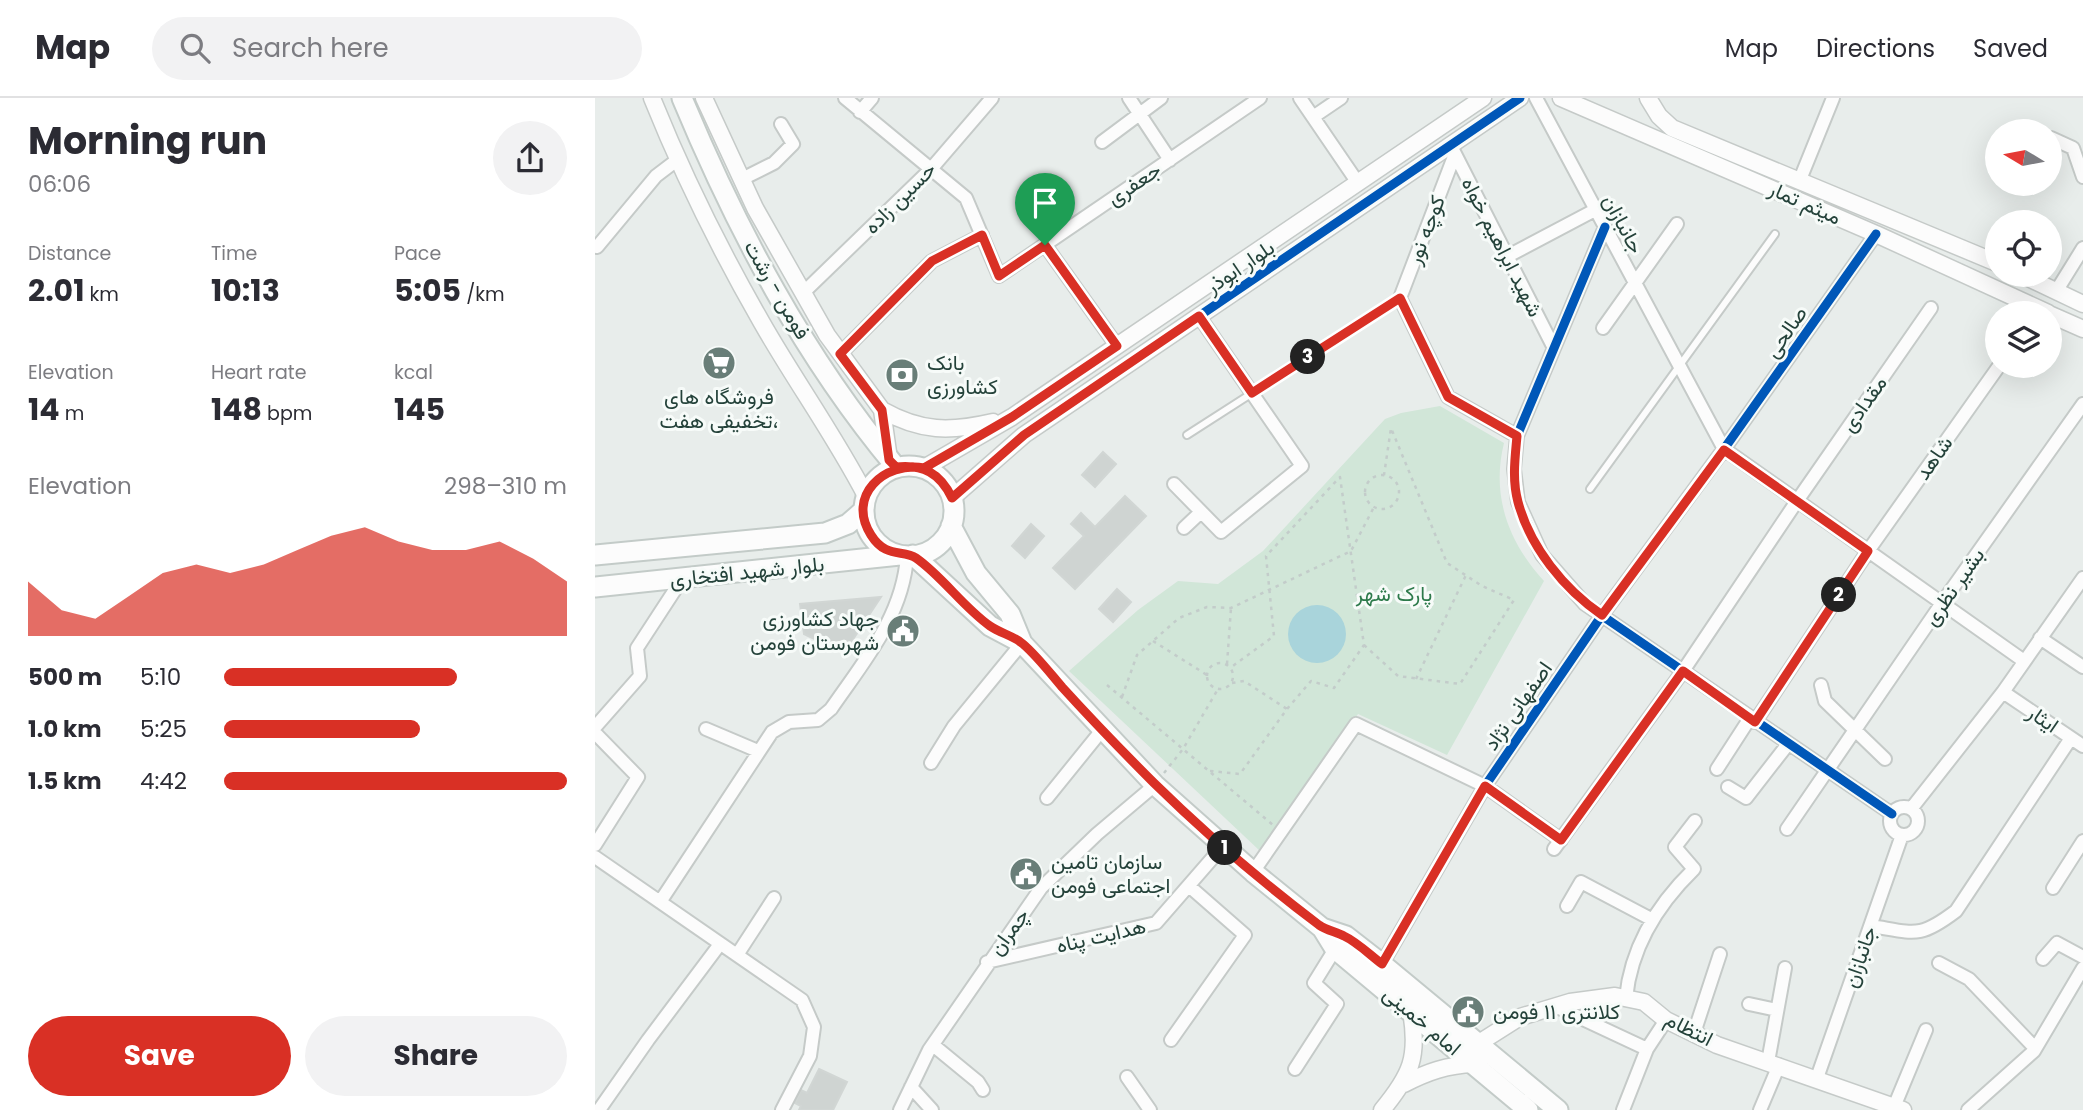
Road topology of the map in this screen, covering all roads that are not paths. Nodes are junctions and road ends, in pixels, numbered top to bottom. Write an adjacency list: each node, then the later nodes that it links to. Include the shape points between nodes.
1 (652, 98): 26 (street)
2 (682, 98): 71 (main road, فومن - رشت, via 719,185 778,298 850,408)
3 (703, 98): 30 (street)
4 (845, 98): 18 (street, جعفری)
5 (872, 98): 18 (street)
6 (992, 98): 28 (street, حسین زاده)
7 (1129, 98): 19 (street)
8 (1161, 98): 19 (street)
9 (1260, 98): 27 (street, جعفری)
10 (1300, 98): 20 (street)
11 (1341, 98): 20 (street)
12 (1483, 98): 32 (street, بلوار ابوذر)
13 (1520, 98): 25 (street, بلوار ابوذر)
14 (1536, 98): 34 (street, جانبازان)
15 (1561, 98): 22 (street, میثم تمار)
16 (1649, 98): 22 (street, میثم تمار)
17 (1833, 98): 31 (street)
18 (860, 112): 28 (street, جعفری)
19 (1140, 114): 23 (street); 27 (street)
20 (1313, 117): 32 (street)
21 (781, 124): 30 (street, via 793,144 774,163)
22 (1668, 135): 31 (street, میثم تمار); 39 (street, میثم تمار)
23 (1102, 142)
24 (2062, 143): 29 (street, via 2073,148)
25 (1453, 150): 33 (street, بلوار ابوذر); 45 (street, شهید ابراهیم خواه); 51 (street, کوچه نور)
26 (677, 160): 42 (street, via 656,176); 77 (street, via 762,323 845,456)
27 (1170, 160): 41 (street, جعفری)
28 (931, 169): 40 (street, جعفری, via 966,198); 50 (street, حسین زاده)
29 (2083, 177)
30 (741, 179): 50 (street)
31 (1799, 182): 37 (street, میثم تمار)
32 (1358, 183): 33 (street); 59 (street, بلوار ابوذر)
33 (1370, 200): 55 (street, بلوار ابوذر)
34 (1595, 210): 36 (street, جانبازان); 45 (street)
35 (1677, 224): 47 (street)
36 (1605, 227): 47 (street, جانبازان); 60 (street)
37 (1926, 233): 44 (street); 46 (street, میثم تمار)
38 (1775, 234): 62 (lane)
39 (1876, 234): 44 (street, میثم تمار); 70 (street, صالحی)
40 (982, 235): 41 (street, جعفری, via 999,276); 61 (street, via 932,261)
41 (1045, 245): 59 (street)
42 (597, 247)
43 (2083, 248): 49 (street)
44 (1917, 253): 52 (street, میثم تمار)
45 (1506, 257): 60 (street, شهید ابراهیم خواه)
46 (1985, 258)
47 (1635, 284): 57 (street); 62 (street, جانبازان)
48 (2050, 287): 49 (street)
49 (2057, 290): 53 (street)
50 (803, 293): 61 (street)
51 (1400, 298): 64 (lane); 69 (street, via 1448,397)
52 (2021, 301)
53 (2083, 304)
54 (1931, 308): 76 (street, مقدادی)
55 (1199, 316): 64 (street); 75 (street, بلوار ابوذر, via 1024,435)
56 (2062, 320): 58 (street, میثم تمار)
57 (1603, 328)
58 (2083, 329)
59 (1117, 346): 67 (street, بلوار ابوذر)
60 (1554, 348): 69 (street)
61 (840, 354): 66 (street)
62 (1679, 366): 70 (street, جانبازان); 74 (lane)
63 (1991, 378): 81 (street, شاهد)
64 (1252, 393): 68 (lane); 78 (street, via 1301,466 1221,532)
65 (2083, 404): 87 (street, بشیر نظری)
66 (882, 410): 67 (street, via 905,423 936,429 970,428); 71 (street)
67 (1012, 417): 72 (street, بلوار ابوذر)
68 (1187, 435)
69 (1517, 436): 88 (street, via 1518,502 1542,555 1585,604)
70 (1724, 450): 76 (street, جانبازان); 88 (street, صالحی)
71 (893, 463): 72 (main road); 77 (main road, via 873,483)
72 (924, 468): 75 (main road, via 936,475)
73 (1174, 484): 78 (street)
74 (1590, 489)
75 (952, 498): 79 (main road)
76 (1797, 501): 81 (street, جانبازان); 93 (street, مقدادی)
77 (865, 503): 82 (main road, بلوار شهید افتخاری, via 848,524 825,533); 83 (main road, via 871,536 881,547)
78 (1201, 512): 80 (street)
79 (951, 526): 83 (main road, via 934,548); 90 (main road, امام خمینی, via 976,573 1010,614)
80 (1184, 528)
81 (1868, 551): 87 (street, جانبازان); 96 (street, شاهد)
82 (595, 555)
83 (907, 555): 85 (main road, بلوار شهید افتخاری); 90 (main road, امام خمینی, via 990,626); 104 (street, via 906,577 891,622 831,709 818,720 781,725)
84 (2083, 578): 89 (street)
85 (682, 579): 86 (main road, بلوار شهید افتخاری); 98 (street, via 637,648 640,676)
86 (595, 587)
87 (1942, 603): 91 (street, جانبازان); 100 (street, بشیر نظری)
88 (1602, 615): 93 (street); 110 (street, اصفهانی نژاد)
89 (2040, 638): 91 (street); 92 (street)
90 (1022, 643): 99 (main road, امام خمینی); 106 (street, via 954,726)
91 (2024, 661): 95 (street)
92 (2083, 667)
93 (1683, 671): 96 (street); 110 (street, مقدادی, via 1557,844)
94 (1821, 685): 100 (street, via 1825,701)
95 (2003, 692): 101 (street, ایثار); 113 (street)
96 (1753, 720): 102 (street); 107 (street, شاهد)
97 (706, 729): 104 (street)
98 (596, 730): 119 (street, via 638,777)
99 (1102, 730): 109 (main road, امام خمینی); 112 (street)
100 (1856, 730): 105 (street); 108 (street, بشیر نظری)
101 (2071, 738): 103 (street, ایثار); 129 (street, via 1956,911 1932,928 1915,933)
102 (1788, 744): 108 (street); 111 (street, via 1746,798)
103 (2083, 747)
104 (758, 751): 126 (street)
105 (1885, 759)
106 (931, 763)
107 (1717, 769)
108 (1828, 772): 114 (street); 116 (street, بشیر نظری)
109 (1156, 785): 120 (main road, امام خمینی); 137 (street, چمران, via 1041,888)
110 (1485, 786): 122 (street, via 1356,724); 139 (street, اصفهانی نژاد)
111 (1728, 787)
112 (1047, 798)
113 (1911, 809): 114 (street, via 1897,809); 117 (street, via 1917,826)
114 (1892, 814): 117 (street, via 1894,831)
115 (1695, 821): 128 (street, via 1675,847 1694,869)
116 (1787, 829)
117 (1902, 835): 129 (street, جانبازان)
118 (2083, 841): 124 (street)
119 (595, 845)
120 (1223, 846): 122 (main road, امام خمینی); 123 (street, هدایت پناه)
121 (595, 857): 126 (street)
122 (1253, 872): 130 (main road, امام خمینی)
123 (1189, 886): 137 (street, هدایت پناه, via 1156,923); 150 (street, via 1245,935)
124 (2053, 888)
125 (774, 898): 134 (street)
126 (660, 902): 131 (street)
127 (1567, 906): 128 (street, via 1581,882)
128 (1651, 919): 142 (street, via 1628,975)
129 (1871, 926): 159 (street, جانبازان)
130 (1322, 928): 132 (main road, امام خمینی); 139 (main road, امام خمینی, via 1346,936)
131 (720, 944): 134 (street); 164 (street)
132 (1335, 949): 146 (main road, امام خمینی); 157 (street, via 1314,983 1336,1004)
133 (1720, 954): 149 (street)
134 (737, 956): 165 (street, via 802,1000 814,1027 810,1056)
135 (2083, 957): 136 (street, via 2057,943)
136 (2043, 959)
137 (987, 962): 152 (street, چمران)
138 (1939, 963): 153 (street, via 1969,979)
139 (1382, 964): 151 (main road, امام خمینی)
140 (1785, 968): 145 (street)
141 (2083, 968): 153 (street)
142 (1626, 998): 144 (street, انتظام); 147 (street, انتظام, via 1644,1002)
143 (1749, 1004): 145 (street)
144 (1555, 1006): 151 (street, انتظام, via 1520,1017); 154 (street)
145 (1777, 1010): 156 (street)
146 (1412, 1011): 155 (main road, امام خمینی); 160 (street, via 1416,1035)
147 (1666, 1020): 149 (street, انتظام); 154 (street)
148 (1926, 1030): 163 (street)
149 (1694, 1034): 156 (street, انتظام)
150 (1171, 1040)
151 (1479, 1043): 171 (main road, امام خمینی)
152 (933, 1045): 161 (street, چمران); 162 (street)
153 (2035, 1048): 174 (street)
154 (1647, 1049): 172 (street)
155 (1474, 1063): 160 (street, via 1426,1072); 170 (main road, امام خمینی)
156 (1773, 1064): 159 (street, انتظام); 173 (street)
157 (1295, 1069)
158 (1127, 1077): 168 (street)
159 (1817, 1078): 163 (street, انتظام)
160 (1404, 1084): 169 (street)
161 (911, 1087): 166 (street, چمران); 167 (street)
162 (983, 1090)
163 (1898, 1109)
164 (599, 1110)
165 (782, 1110)
166 (900, 1110)
167 (932, 1110)
168 (1150, 1110)
169 (1382, 1110)
170 (1528, 1110)
171 (1558, 1110)
172 (1623, 1110)
173 (1760, 1110)
174 (1968, 1110)

